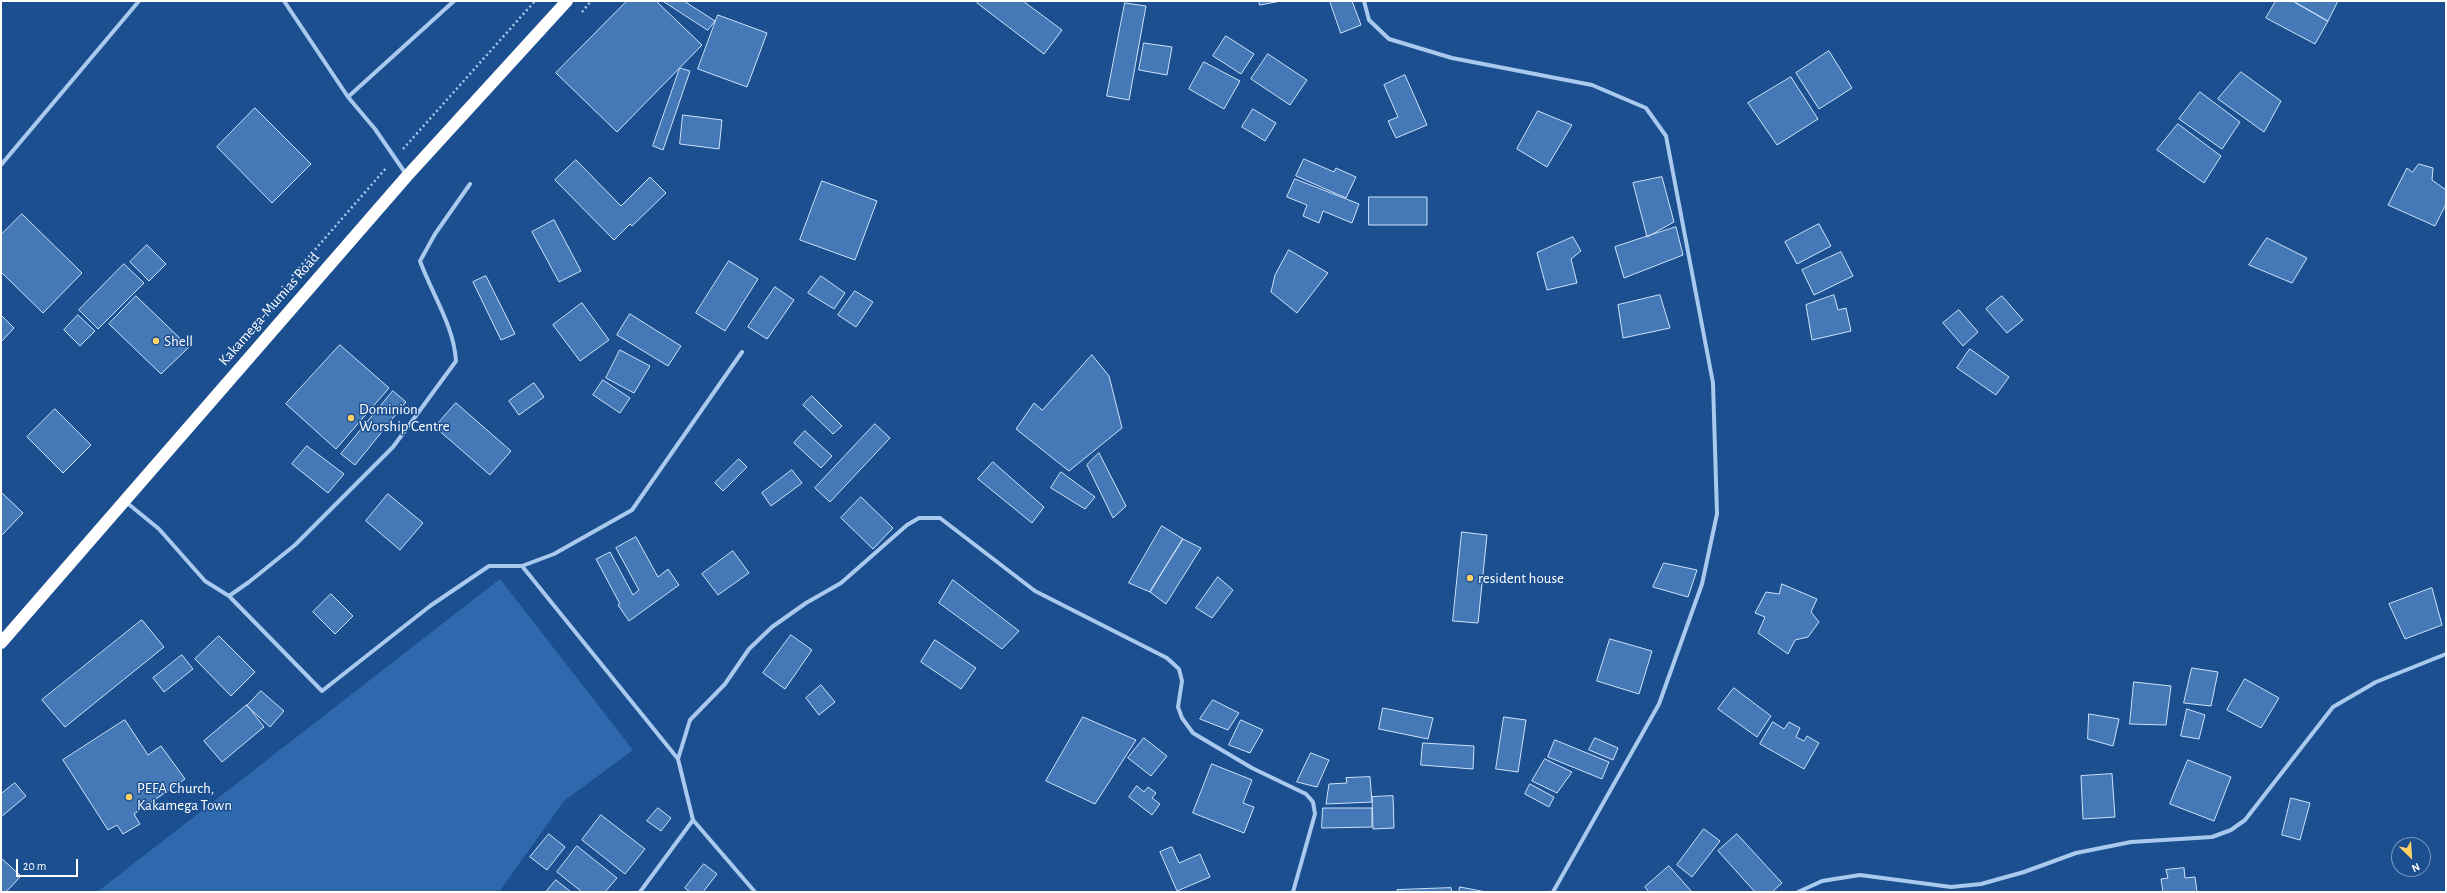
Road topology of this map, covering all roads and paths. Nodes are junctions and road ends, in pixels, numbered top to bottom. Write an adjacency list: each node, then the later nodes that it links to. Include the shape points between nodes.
1 (139, 1): 9 (street)
2 (284, 1): 7 (street)
3 (454, 1): 7 (street)
4 (535, 1): 8 (path)
5 (567, 1): 10 (highway, Kakamega-Mumias Road)
6 (1364, 1): 25 (street, via 1369,20 1389,39 1452,58 1592,85 1646,108 1666,136 1713,383 1717,514 1702,584 1659,704)
7 (348, 97): 8 (street)
8 (395, 158): 10 (street); 12 (path)
9 (1, 166)
10 (407, 176): 14 (highway, Kakamega-Mumias Road)
11 (470, 184): 16 (street, via 420,261 455,342 456,361 393,447 295,545)
12 (292, 276)
13 (742, 352): 15 (street, via 632,510 554,554)
14 (126, 501): 16 (street, via 159,529 205,581); 17 (highway, Kakamega-Mumias Road)
15 (522, 566): 16 (street, via 489,566 484,569 430,606 322,691); 19 (street)
16 (229, 596)
17 (1, 643)
18 (2446, 654): 21 (street, via 2376,682 2333,707 2245,820 2231,830 2212,837 2131,842 2076,853 2024,872)
19 (678, 760): 20 (street); 24 (street, via 690,720 725,684 748,649 789,615 841,583 906,525 919,518 940,518 1035,591 1168,658 1178,669 1182,681 1178,707 1182,718 1193,733 1252,768 1306,794 1313,802 1315,814)
20 (693, 820): 22 (street); 23 (street)
21 (1952, 890): 26 (street, via 1860,875 1822,881)
22 (640, 892)
23 (755, 892)
24 (1293, 892)
25 (1553, 892)
26 (1798, 892)

